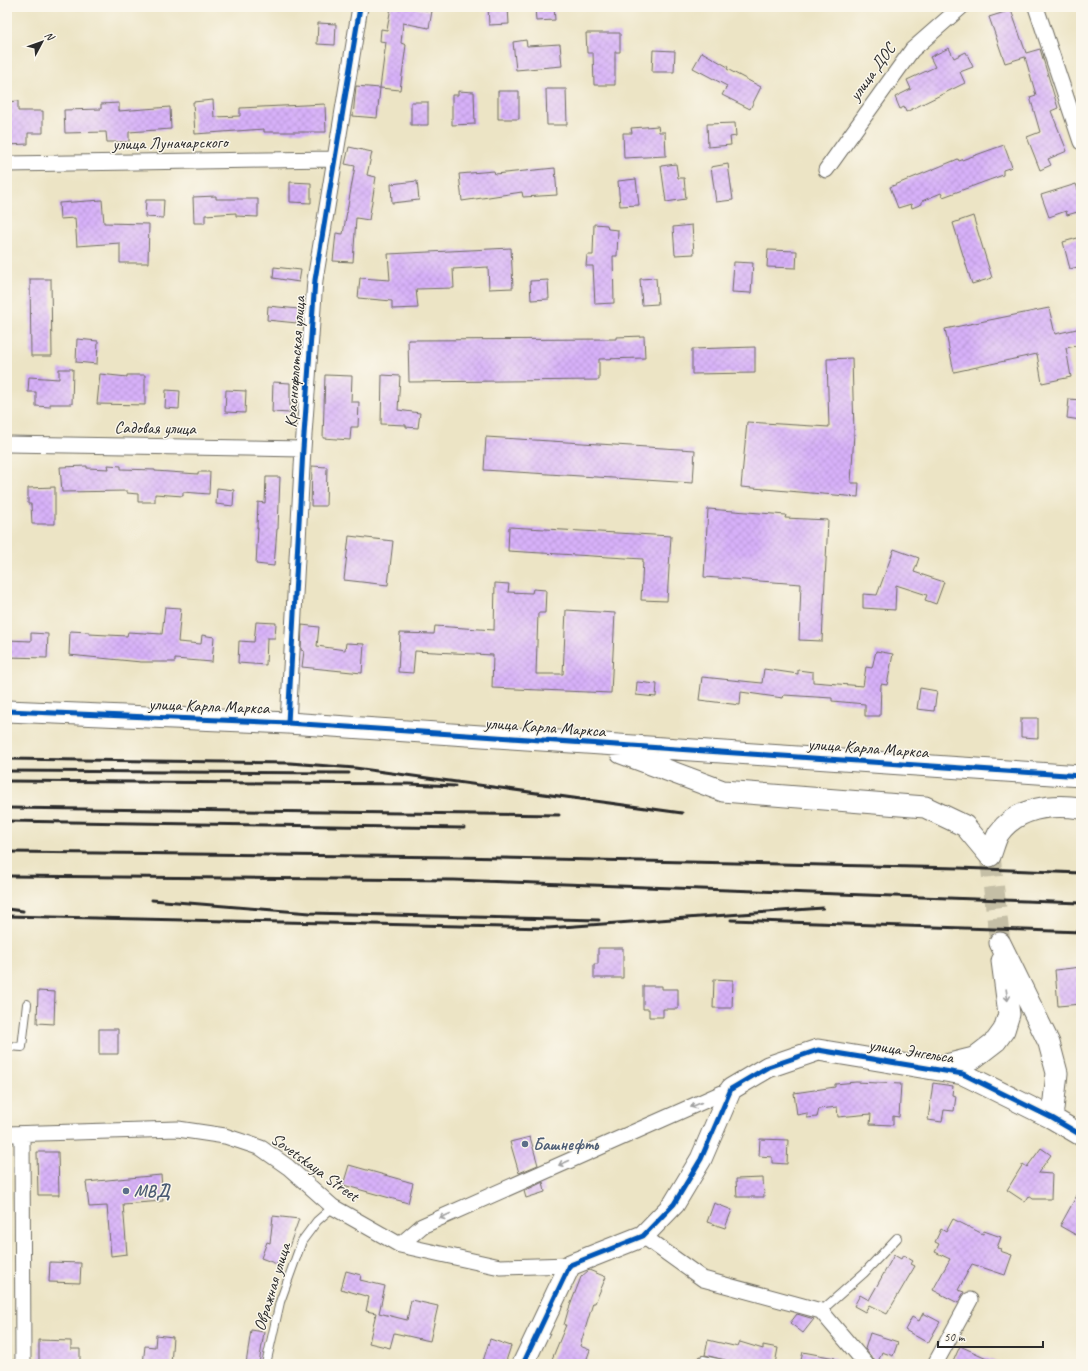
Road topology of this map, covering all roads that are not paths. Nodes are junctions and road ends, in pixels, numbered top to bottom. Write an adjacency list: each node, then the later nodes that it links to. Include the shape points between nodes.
1 (360, 7): 5 (street, Краснофлотская улица)
2 (961, 7): 7 (street, улица ДОС, via 912,50)
3 (1036, 7): 4 (street)
4 (1081, 142)
5 (334, 159): 6 (street, улица Луначарского); 9 (street, Краснофлотская улица, via 315,280)
6 (7, 164)
7 (826, 170)
8 (7, 444): 9 (street, Садовая улица)
9 (303, 450): 11 (street, Краснофлотская улица)
10 (7, 711): 11 (street, улица Карла Маркса)
11 (288, 723): 12 (street, улица Карла Маркса)
12 (599, 745): 13 (street, улица Карла Маркса); 14 (street, via 723,791 925,807 965,826 990,856 999,833 1015,817 1040,807)
13 (1081, 776)
14 (1081, 808)
15 (27, 1004): 16 (lane, via 22,1047)
16 (7, 1046)
17 (932, 1069): 18 (street, улица Энгельса, via 818,1050 768,1067); 19 (street, улица Энгельса, via 962,1074); 19 (street, one-way to 17, via 1057,1073 1049,1043 1000,943 1009,1014 1004,1030 974,1058)
18 (731, 1089): 24 (street, via 700,1159 674,1204); 26 (street, one-way to 26, via 422,1226)
19 (1052, 1118): 22 (street, улица Энгельса)
20 (7, 1134): 21 (street, Sovetskaya Street)
21 (22, 1134): 23 (street, Sovetskaya Street, via 178,1129 225,1136 261,1148 288,1167); 30 (street)
22 (1081, 1135)
23 (333, 1207): 26 (street, Sovetskaya Street); 31 (lane, Овражная улица, via 317,1221 302,1241 280,1302)
24 (643, 1236): 27 (street); 29 (street, via 703,1279)
25 (897, 1238): 29 (lane, via 864,1273)
26 (400, 1245): 27 (street, Sovetskaya Street, via 500,1267)
27 (570, 1265): 32 (street)
28 (970, 1300): 36 (street)
29 (821, 1311): 35 (street)
30 (23, 1364)
31 (266, 1364)
32 (523, 1364)
33 (698, 1364): 34 (lane, via 703,1360)
34 (722, 1364)
35 (866, 1364)
36 (935, 1364)

